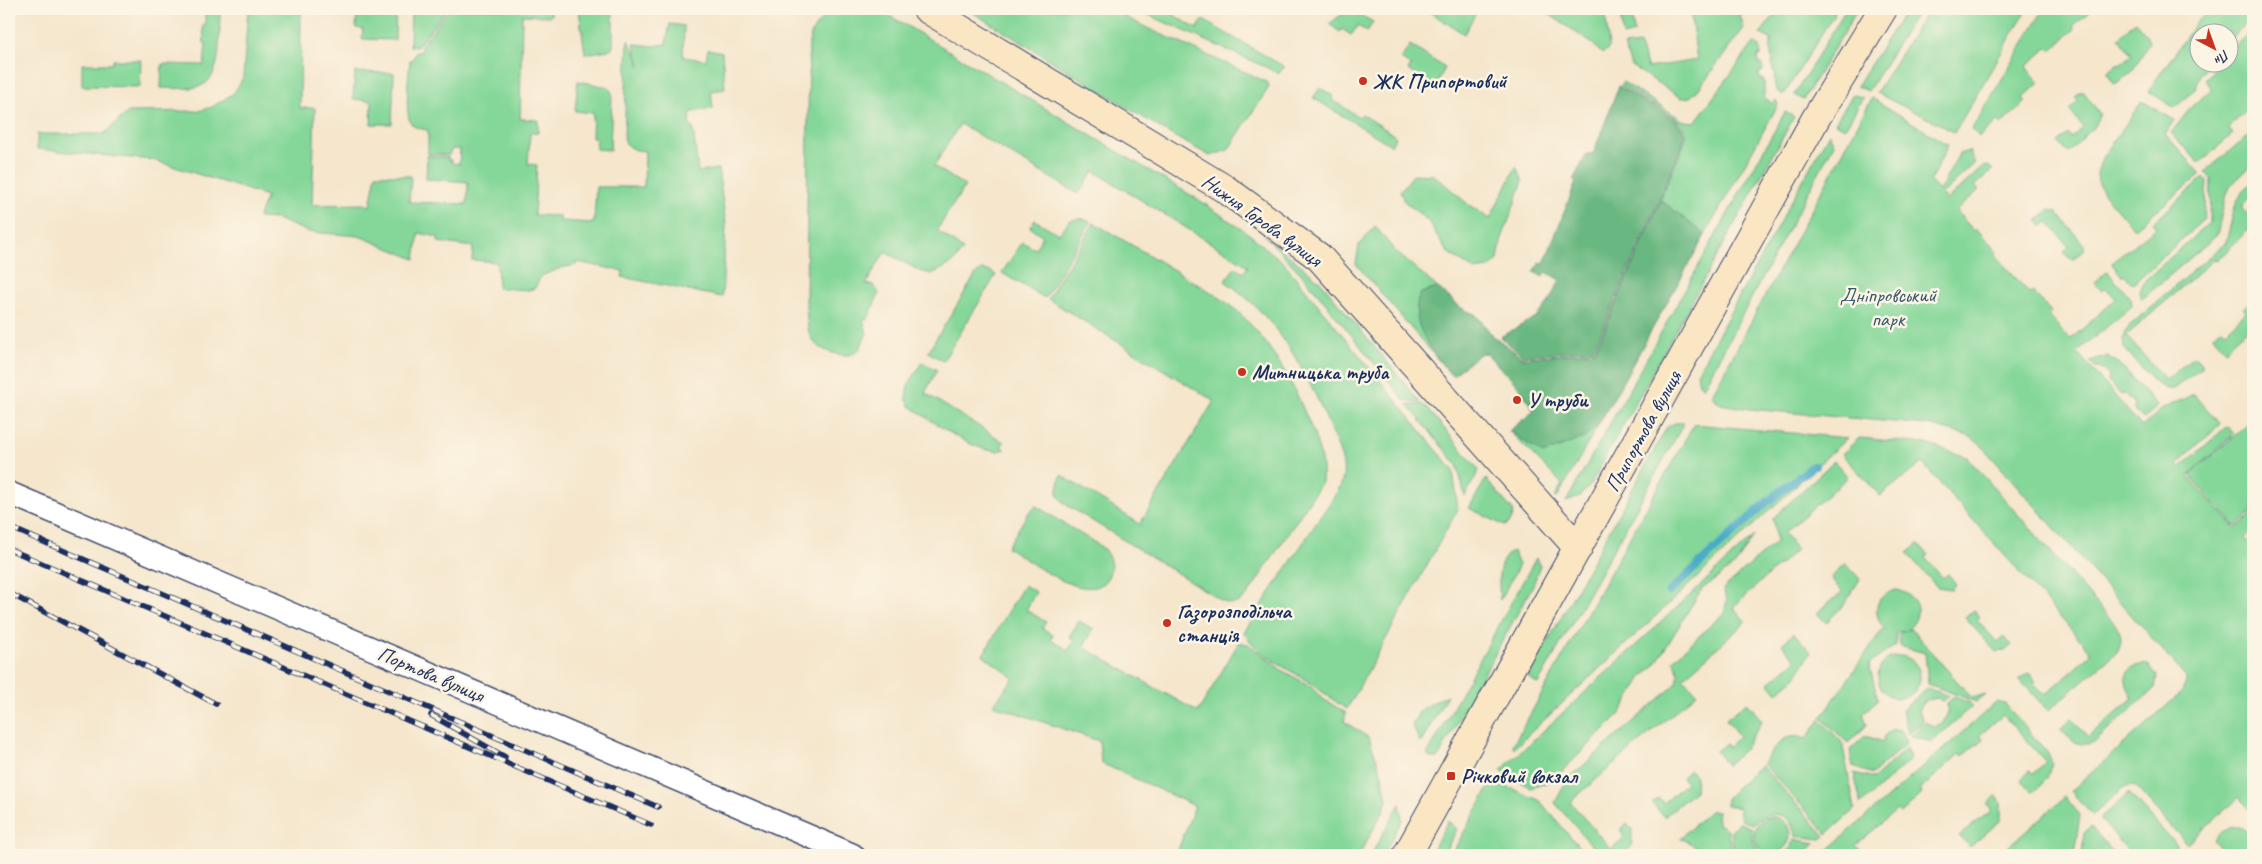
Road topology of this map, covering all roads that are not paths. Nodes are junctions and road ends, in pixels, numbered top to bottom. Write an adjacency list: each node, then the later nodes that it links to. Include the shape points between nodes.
1 (927, 9): 4 (main road, Нижня Горова вулиця, via 1225,189 1319,257)
2 (1883, 9): 4 (main road, Припортова вулиця, via 1821,111)
3 (9, 493): 5 (street, Портова вулиця)
4 (1578, 548): 6 (main road, Припортова вулиця)
5 (852, 855)
6 (1407, 855)

